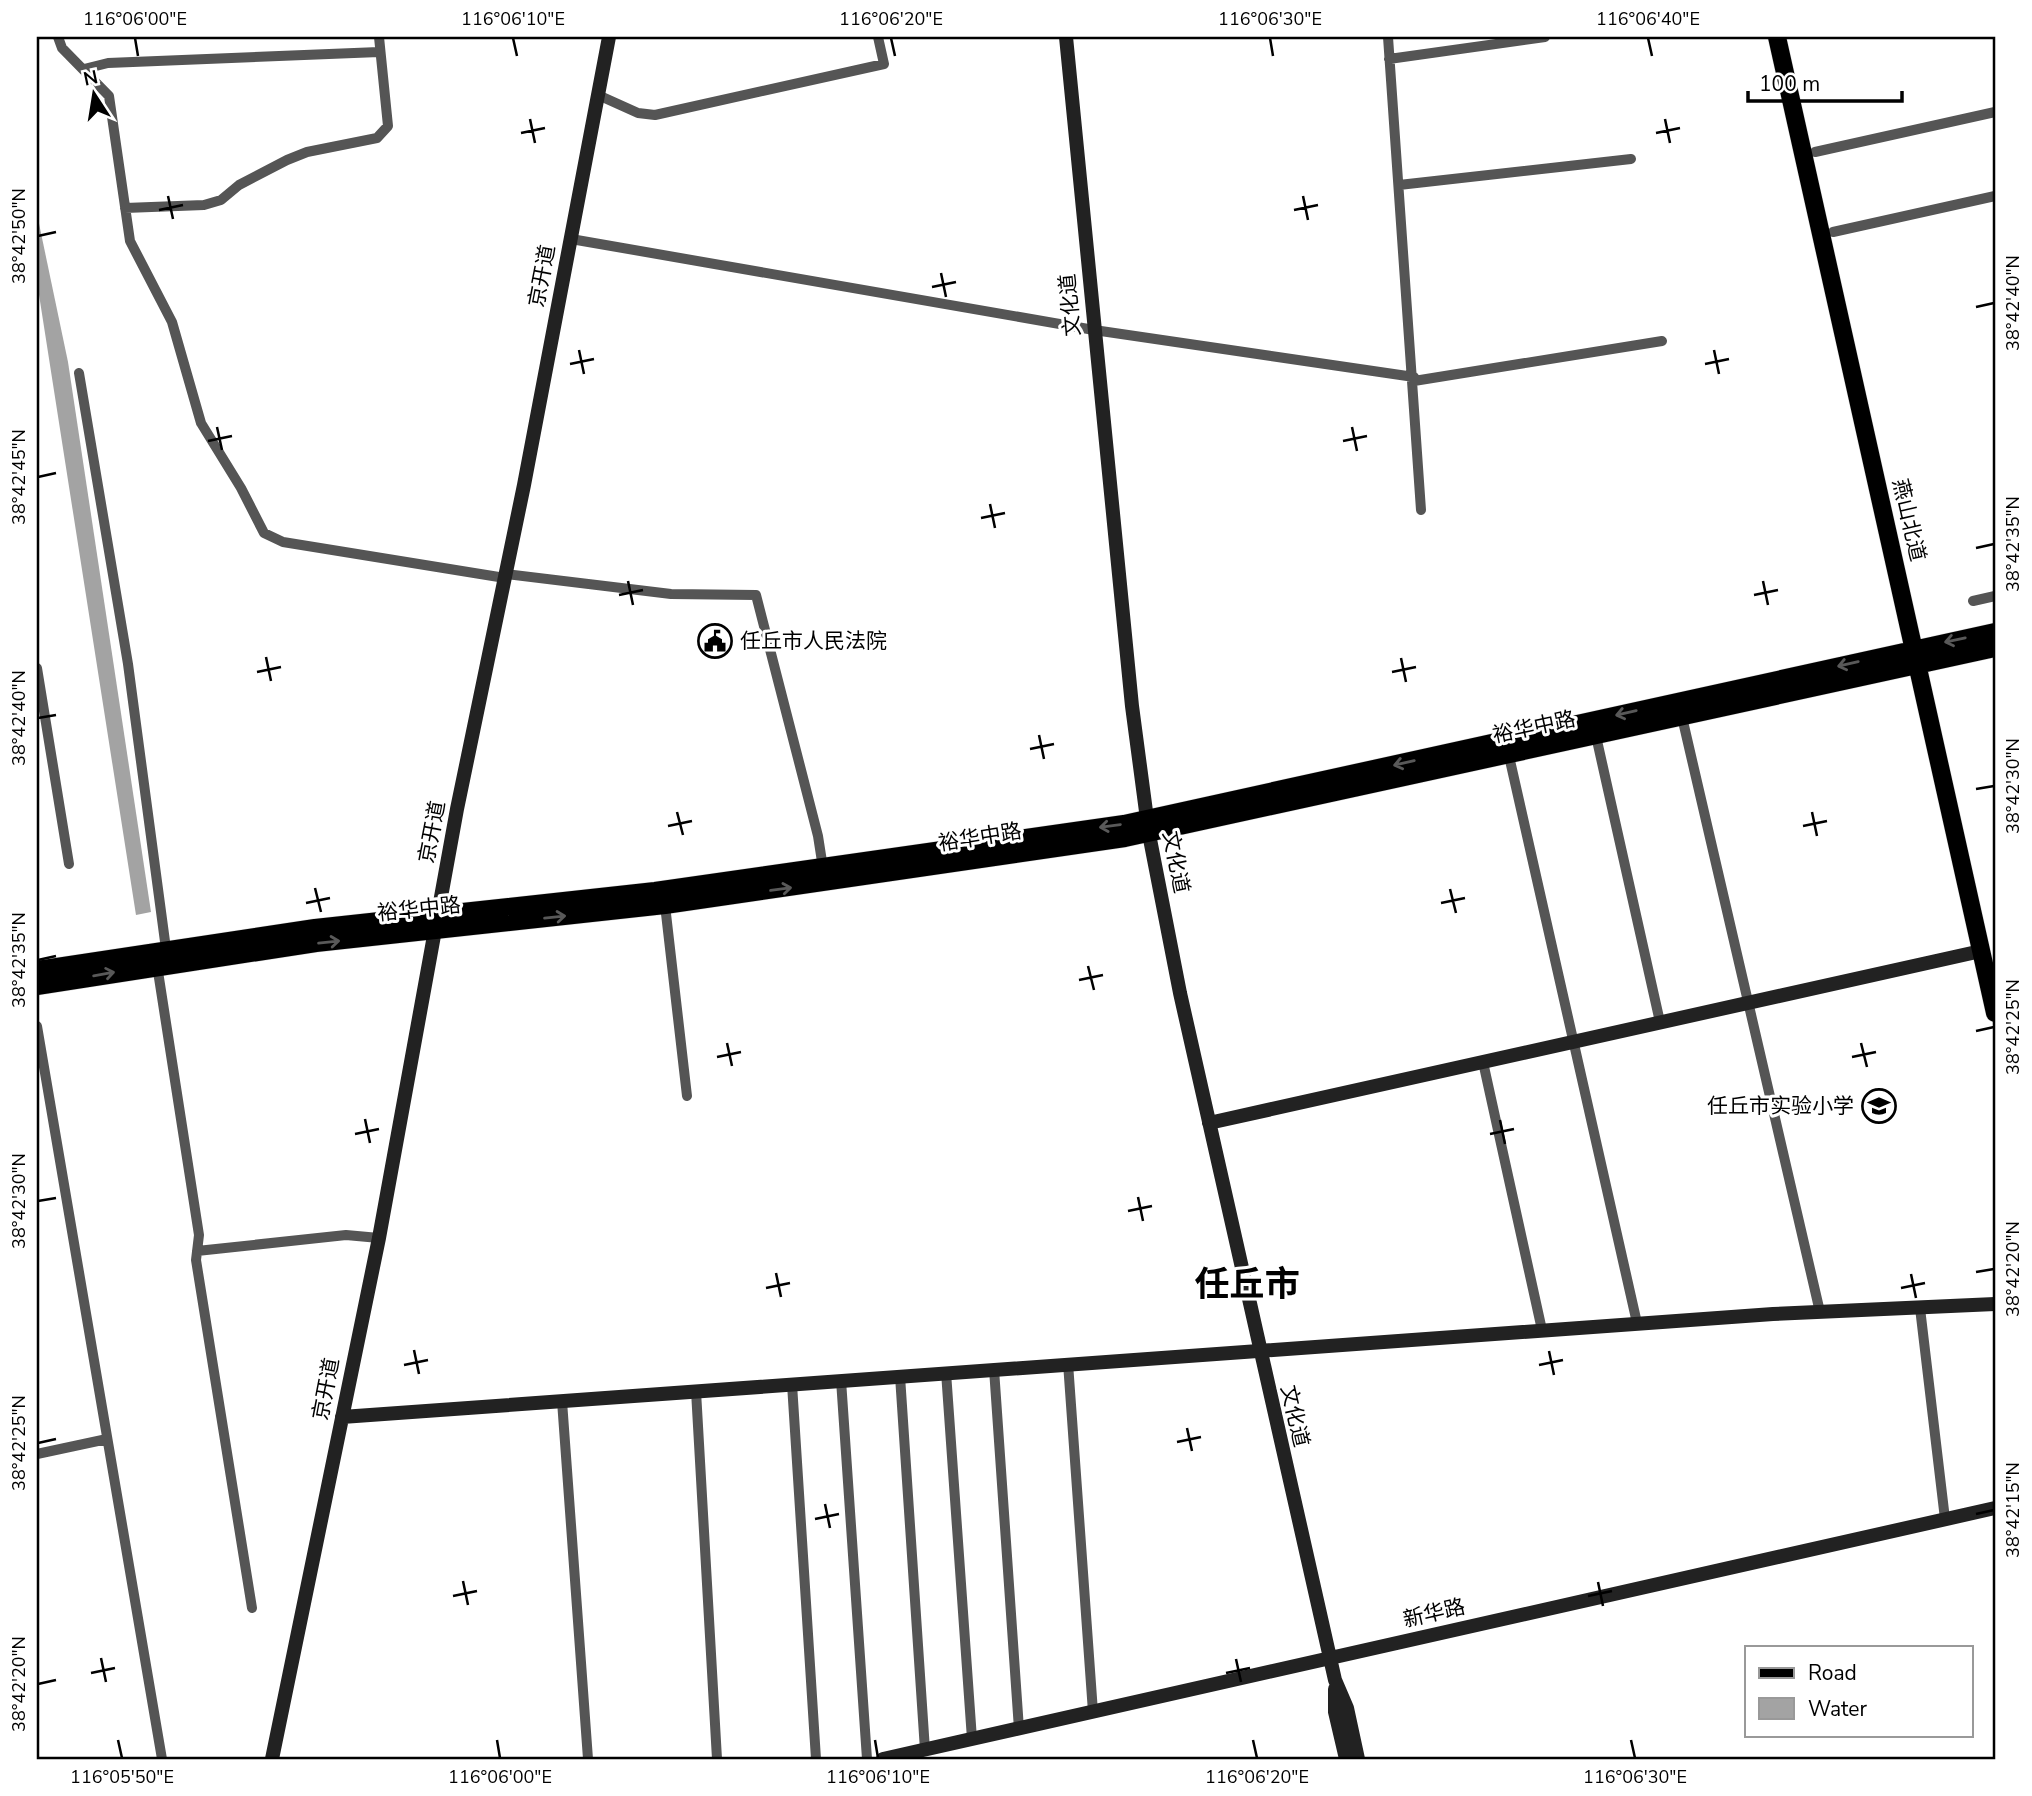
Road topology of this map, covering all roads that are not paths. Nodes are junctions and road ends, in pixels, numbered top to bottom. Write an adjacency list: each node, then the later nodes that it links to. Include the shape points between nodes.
1 (58, 37): 12 (street, via 62,48)
2 (379, 37): 10 (street)
3 (609, 37): 13 (main road, 京开道)
4 (878, 37): 13 (street, via 884,64 655,115 638,113)
5 (1066, 37): 22 (main road, 文化道)
6 (1388, 37): 11 (street)
7 (1545, 37): 11 (street)
8 (1777, 37): 32 (main road, 燕山北道)
9 (1789, 37): 15 (main road, 燕山北道)
10 (379, 52): 12 (street, via 108,63); 19 (street, via 388,126 377,138 307,152 204,205)
11 (1389, 58): 17 (street)
12 (84, 69): 19 (street, via 109,96)
13 (598, 95): 21 (main road, 京开道)
14 (1995, 112): 15 (street)
15 (1815, 152): 20 (main road, 燕山北道)
16 (1631, 159): 17 (street)
17 (1399, 186): 25 (street)
18 (1995, 196): 20 (street)
19 (125, 208): 27 (street, via 130,241 172,322 201,423 268,537)
20 (1833, 232): 32 (main road, 燕山北道)
21 (571, 239): 22 (street); 27 (main road, 京开道)
22 (1094, 330): 25 (street); 37 (main road, 文化道)
23 (1662, 341): 25 (street)
24 (79, 373): 43 (street, via 128,664)
25 (1414, 379): 26 (street)
26 (1421, 510)
27 (505, 576): 39 (street, via 671,594 756,595); 41 (main road, 京开道)
28 (1995, 596): 29 (street)
29 (1973, 601)
30 (1995, 632): 32 (main road, one-way to 32)
31 (1995, 648): 32 (main road)
32 (1923, 656): 34 (main road, 裕华中路); 37 (main road, 裕华中路, one-way to 37); 42 (main road, 燕山北道)
33 (37, 668): 38 (street)
34 (1682, 717): 35 (main road, 裕华中路); 46 (street)
35 (1596, 736): 36 (main road, 裕华中路); 48 (street)
36 (1509, 756): 37 (main road, 裕华中路); 50 (street)
37 (1147, 827): 39 (main road, 裕华中路, one-way to 39); 40 (main road, 裕华中路, one-way to 37); 53 (main road, 文化道)
38 (69, 864)
39 (823, 868): 41 (main road, 裕华中路)
40 (665, 905): 41 (main road, 裕华中路, one-way to 40); 52 (street)
41 (437, 923): 43 (main road, 裕华中路); 54 (main road, 京开道)
42 (1988, 954): 46 (main road); 47 (main road, 燕山北道)
43 (161, 957): 44 (main road, 裕华中路); 45 (main road, 裕华中路, one-way to 43); 55 (street, via 199,1234)
44 (37, 970)
45 (37, 986)
46 (1748, 1003): 48 (main road); 58 (street)
47 (1995, 1013)
48 (1660, 1022): 50 (main road)
49 (37, 1026): 71 (street)
50 (1574, 1041): 51 (main road); 59 (street)
51 (1483, 1062): 53 (main road); 60 (street)
52 (688, 1096)
53 (1209, 1123): 61 (main road, 文化道)
54 (379, 1238): 55 (street, via 346,1235); 70 (main road, 京开道)
55 (197, 1251): 75 (street)
56 (1995, 1304): 57 (main road)
57 (1920, 1308): 58 (main road); 74 (street)
58 (1820, 1312): 59 (main road)
59 (1637, 1323): 60 (main road)
60 (1542, 1330): 61 (main road)
61 (1259, 1350): 62 (main road); 76 (main road, 文化道)
62 (1068, 1363): 63 (main road); 78 (street)
63 (994, 1369): 64 (main road); 79 (street)
64 (946, 1372): 65 (main road); 80 (street)
65 (900, 1376): 66 (main road); 81 (street)
66 (841, 1380): 67 (main road); 87 (street)
67 (792, 1384): 68 (main road); 86 (street)
68 (696, 1391): 69 (main road); 85 (street)
69 (562, 1401): 70 (main road); 84 (street)
70 (342, 1417): 83 (main road, 京开道)
71 (107, 1439): 72 (street); 82 (street)
72 (37, 1454)
73 (1995, 1508): 74 (main road, 新华路)
74 (1945, 1519): 76 (main road, 新华路)
75 (252, 1608)
76 (1329, 1658): 77 (main road, 文化道); 78 (main road, 新华路)
77 (1335, 1680): 89 (main road, 文化道, via 1335,1712); 90 (main road, 文化道)
78 (1093, 1712): 79 (main road, 新华路)
79 (1018, 1729): 80 (main road, 新华路)
80 (972, 1739): 81 (main road, 新华路)
81 (925, 1750): 88 (main road, 新华路)
82 (162, 1759)
83 (272, 1759)
84 (588, 1759)
85 (717, 1759)
86 (816, 1759)
87 (867, 1759)
88 (883, 1759)
89 (1346, 1759)
90 (1359, 1759)

